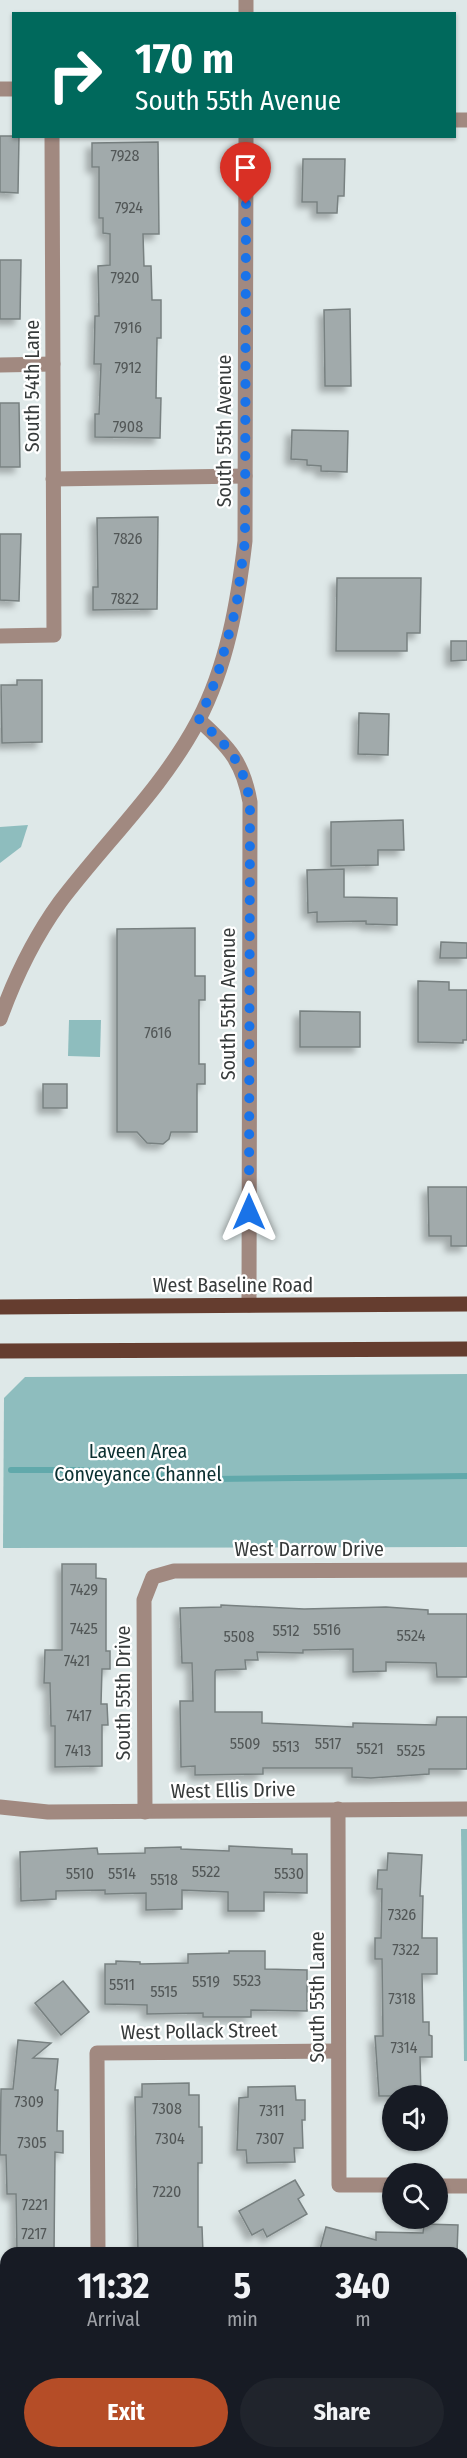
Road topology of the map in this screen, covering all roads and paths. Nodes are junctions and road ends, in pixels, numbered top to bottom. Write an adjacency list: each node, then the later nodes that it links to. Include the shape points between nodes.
1 (52, 138): 4 (street, South 54th Lane)
2 (246, 138): 5 (street, South 55th Avenue)
3 (0, 364): 4 (street)
4 (53, 364): 6 (street, South 54th Lane)
5 (245, 476): 6 (street); 8 (street, South 55th Avenue, via 245,541 236,608 217,677)
6 (53, 479): 7 (street, South 54th Lane, via 54,635)
7 (0, 636)
8 (199, 720): 9 (street, South 55th Avenue, via 158,785 60,902 21,966); 11 (street, South 55th Avenue, via 232,754 246,778 250,802)
9 (0, 1019)
10 (467, 1304): 11 (main road, West Baseline Road)
11 (249, 1305): 12 (main road, West Baseline Road)
12 (0, 1306)
13 (467, 1349): 14 (main road)
14 (0, 1351)
15 (467, 1570): 16 (street, West Darrow Drive, via 174,1571)
16 (153, 1577): 20 (street, South 55th Drive, via 144,1600)
17 (0, 1807): 20 (street, West Ellis Drive, via 48,1812)
18 (338, 1809): 19 (street, West Ellis Drive); 20 (street, West Ellis Drive); 21 (street, South 55th Lane)
19 (467, 1809)
20 (145, 1812)
21 (338, 2051): 22 (street, South 55th Lane, via 339,2185); 25 (street, West Pollack Street, via 97,2053)
22 (382, 2185)
23 (448, 2186): 24 (street)
24 (467, 2186)
25 (98, 2247)

